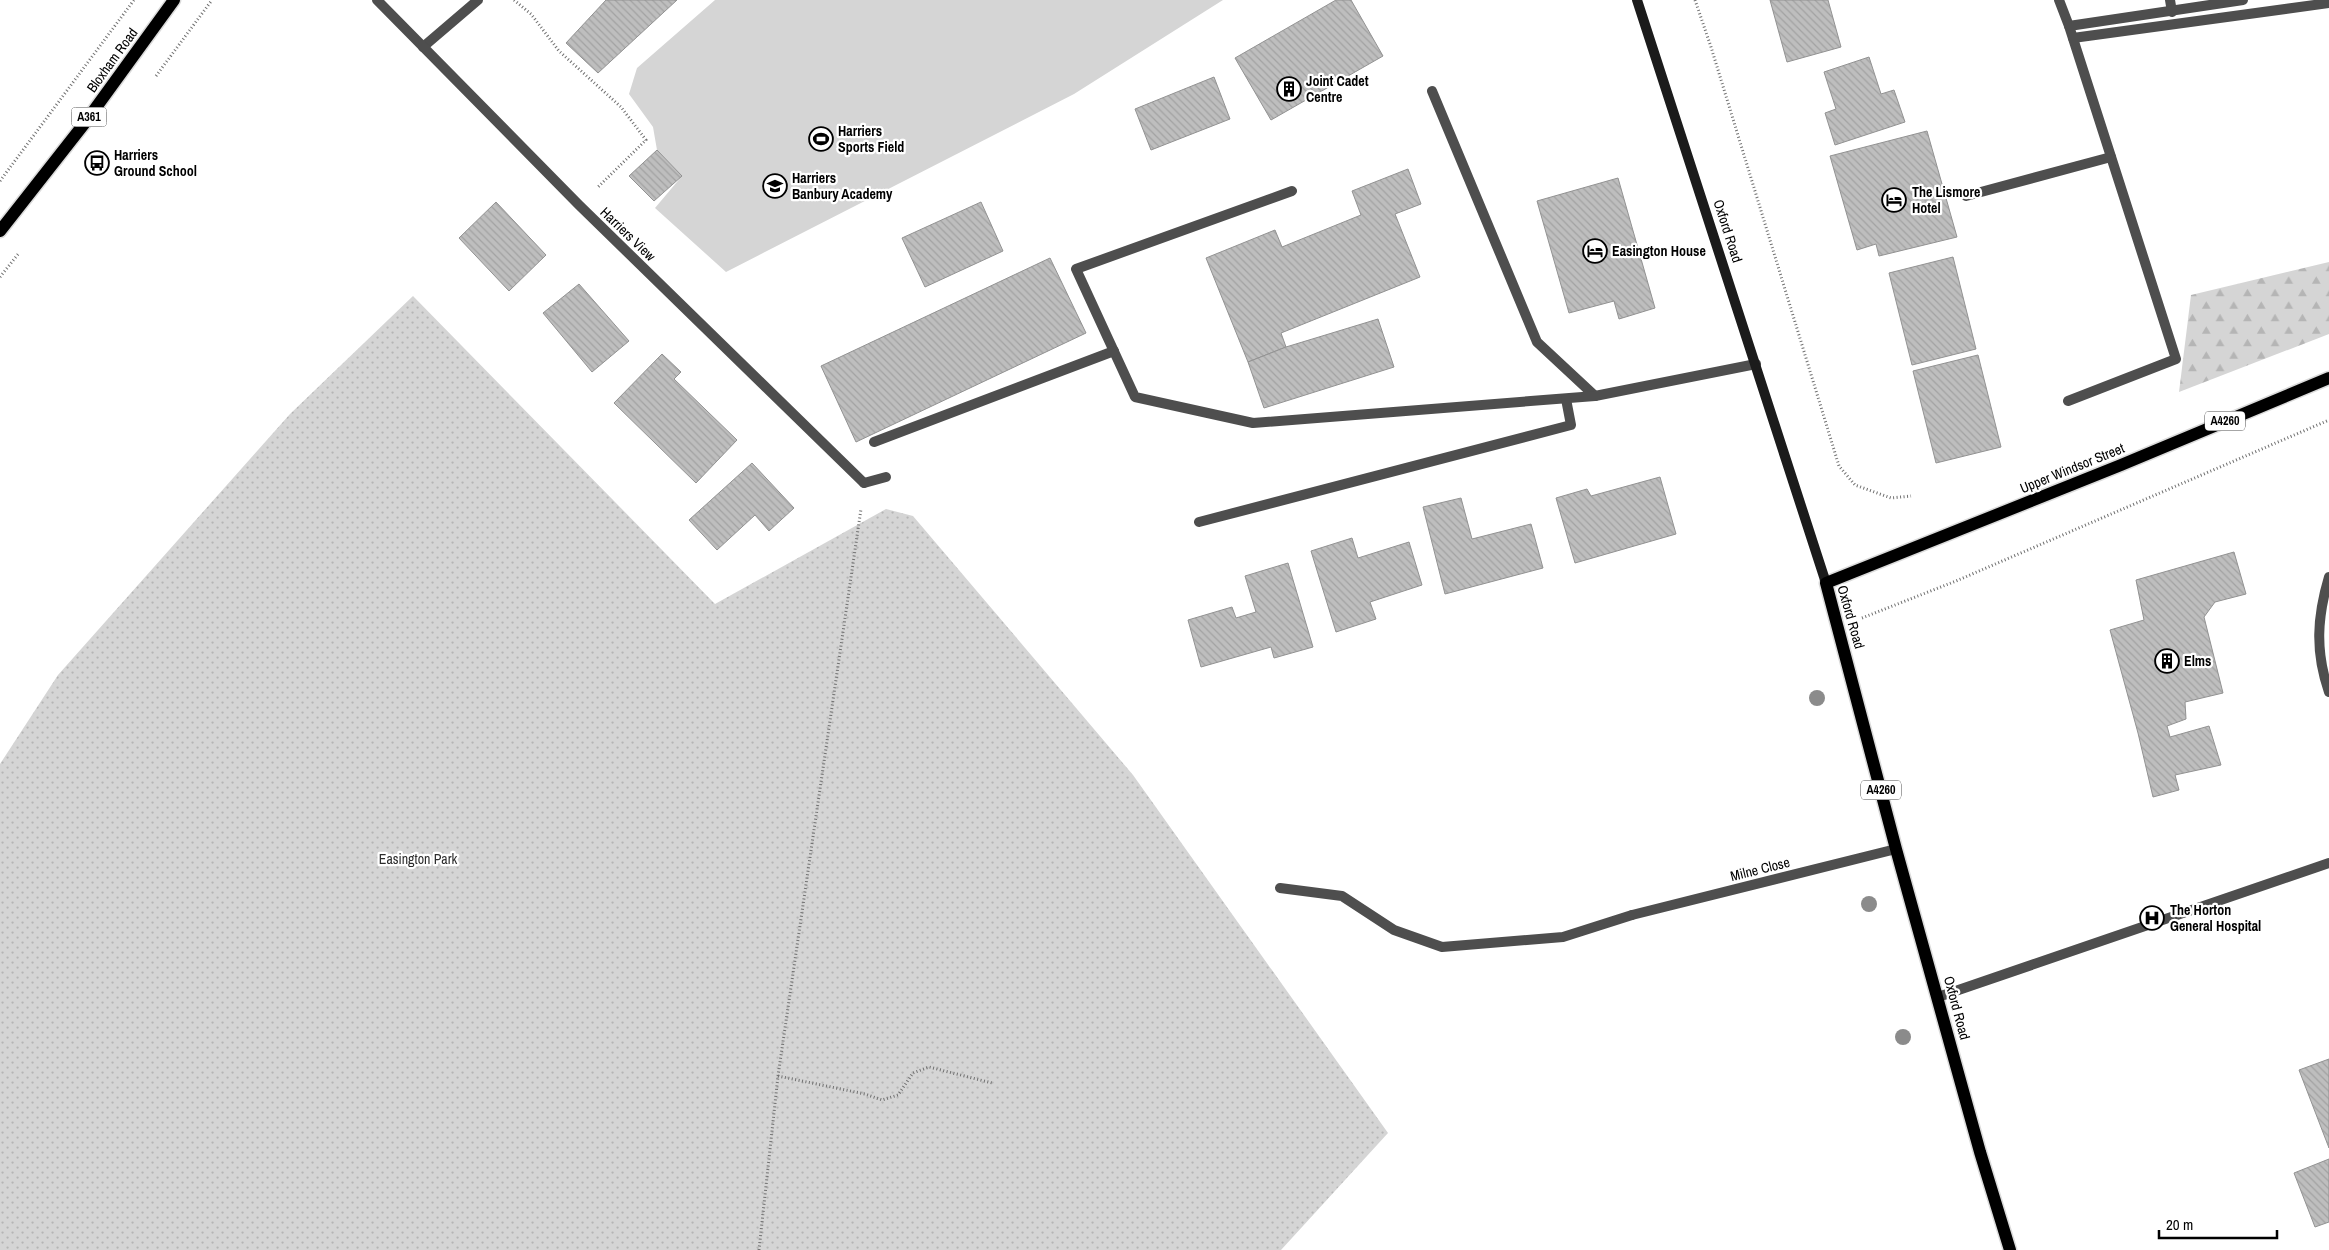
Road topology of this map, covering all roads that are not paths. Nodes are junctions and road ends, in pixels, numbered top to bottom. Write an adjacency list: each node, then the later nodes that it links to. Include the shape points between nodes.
1 (174, 0): 17 (main road, Bloxham Road / A361, via 84,124)
2 (377, 0): 12 (street, Harriers View)
3 (478, 0): 12 (street)
4 (1637, 0): 19 (main road, Oxford Road)
5 (2059, 0): 10 (street)
6 (2170, 0): 9 (street)
7 (2243, 0): 9 (street)
8 (2329, 3): 11 (street)
9 (2172, 12): 10 (street)
10 (2069, 26): 11 (street)
11 (2073, 38): 14 (street)
12 (423, 47): 25 (street, Harriers View, via 579,205 864,483)
13 (1432, 91): 21 (street, via 1538,342)
14 (2111, 157): 16 (street); 23 (street, via 2176,359)
15 (1292, 191): 18 (street, via 1076,269)
16 (1966, 196)
17 (0, 231)
18 (1114, 351): 22 (street, via 1135,397 1253,423); 24 (street)
19 (1756, 364): 21 (street); 28 (main road, Oxford Road)
20 (2329, 378): 28 (main road, Upper Windsor Street / A4260)
21 (1595, 396): 22 (street)
22 (1566, 399): 26 (street, via 1571,425)
23 (2068, 401)
24 (874, 442)
25 (886, 477)
26 (1199, 522)
27 (2329, 577): 29 (street, via 2318,624 2323,674)
28 (1826, 583): 30 (main road, Oxford Road / A4260)
29 (2329, 692)
30 (1896, 849): 32 (street, Milne Close, via 1632,915 1563,936 1442,947 1394,930 1342,896); 33 (main road, Oxford Road / A4260)
31 (2329, 862): 33 (street)
32 (1280, 888)
33 (1938, 997): 34 (main road, Oxford Road / A4260)
34 (2010, 1250)

